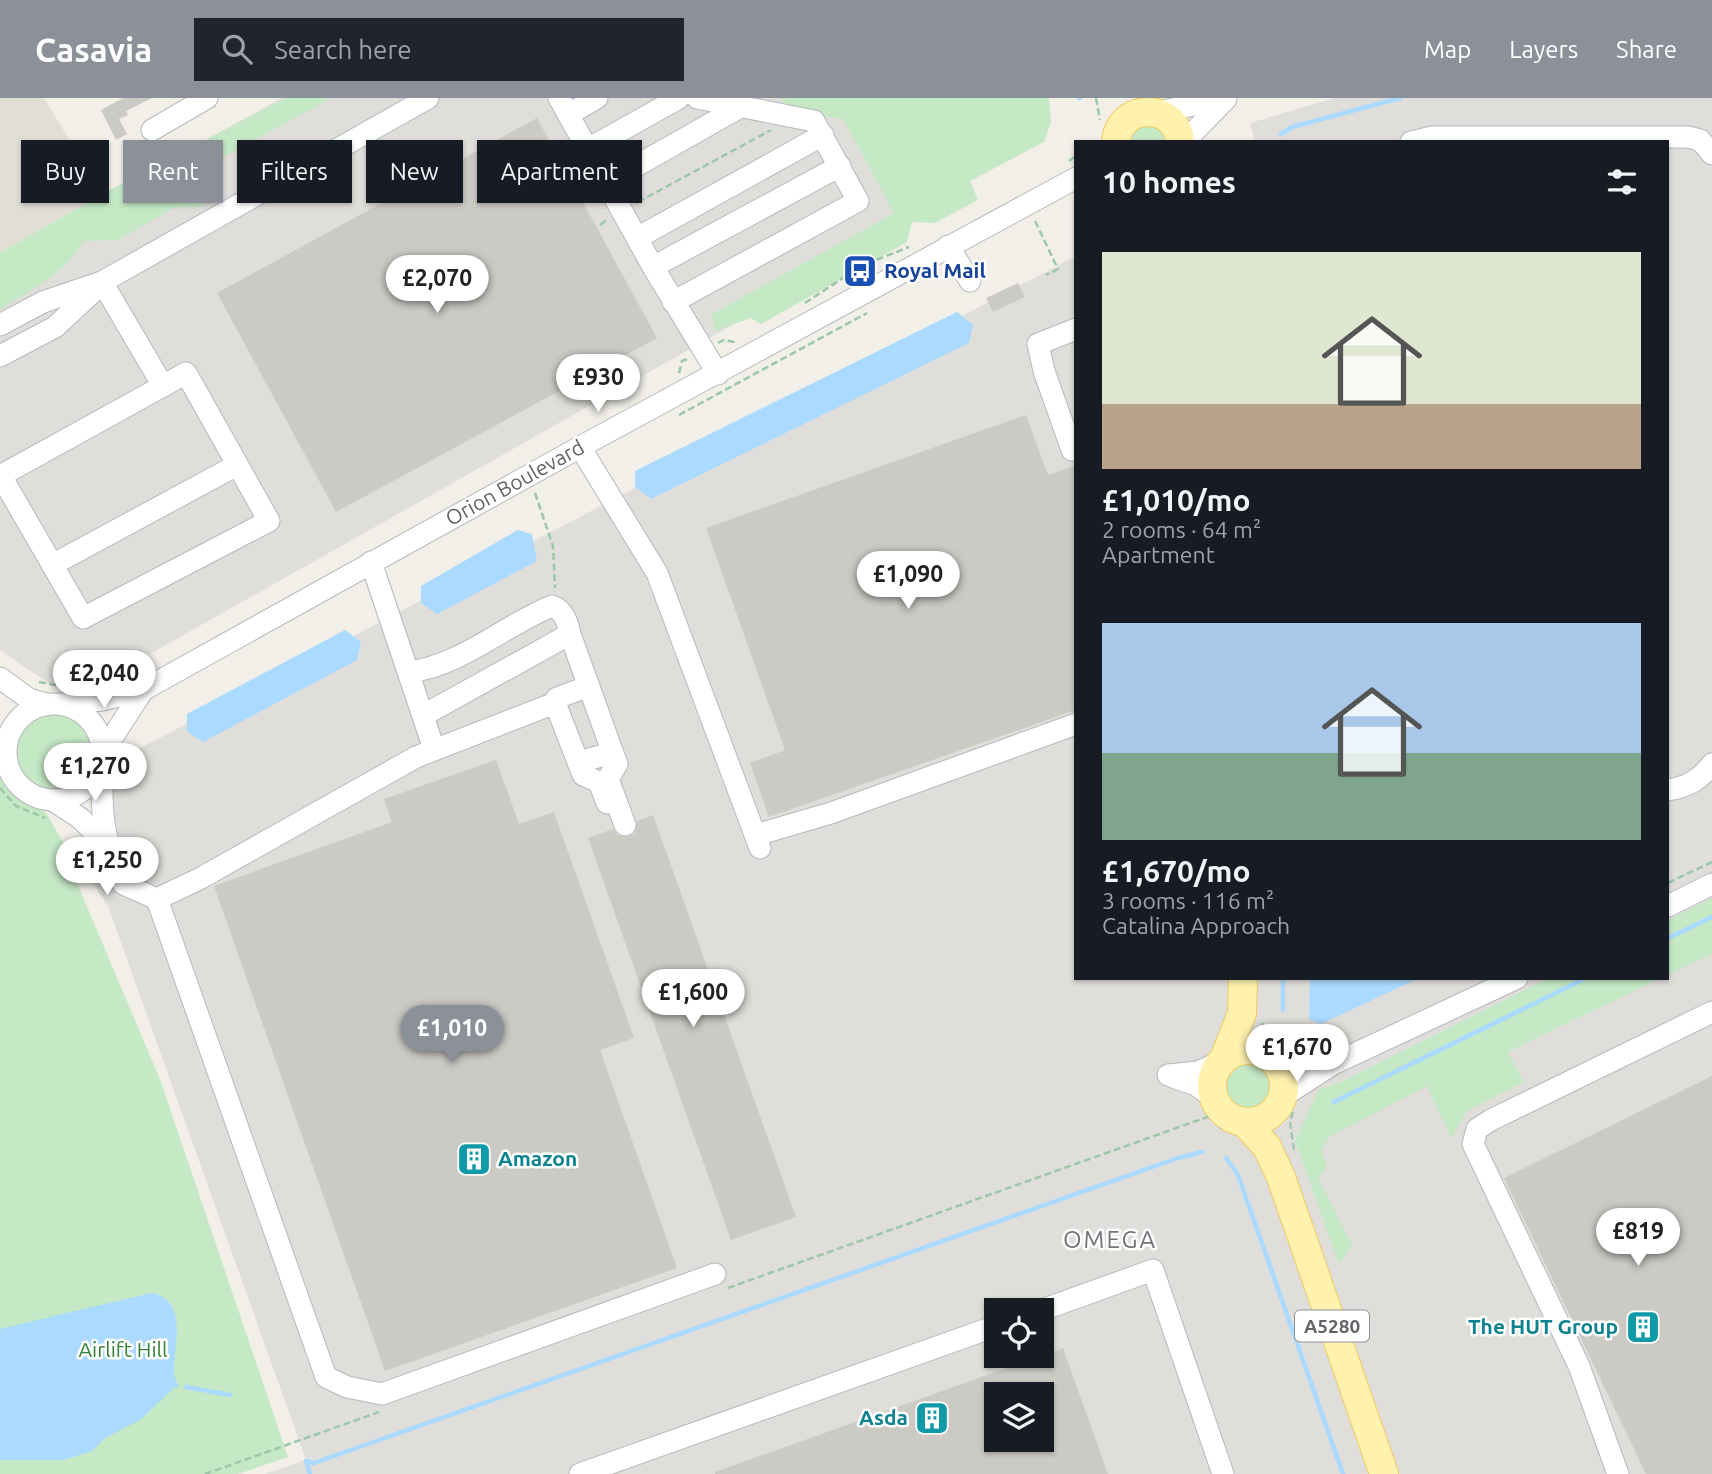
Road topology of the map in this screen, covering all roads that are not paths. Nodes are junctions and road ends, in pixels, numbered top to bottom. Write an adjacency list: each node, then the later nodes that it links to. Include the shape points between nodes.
1 (207, 98): 11 (street)
2 (428, 98): 28 (street)
3 (597, 98): 8 (street)
4 (679, 98): 15 (street)
5 (697, 98): 9 (street)
6 (1115, 98): 12 (main road)
7 (1227, 98): 10 (street); 17 (street)
8 (564, 106): 14 (street)
9 (742, 106): 13 (street, via 814,121); 20 (street)
10 (1148, 107): 12 (main road); 16 (main road, via 1175,125)
11 (152, 130)
12 (1112, 133)
13 (823, 135): 21 (street); 24 (street)
14 (583, 140)
15 (604, 140)
16 (1181, 140)
17 (1184, 140)
18 (1419, 140): 19 (street, via 1688,137 1700,140)
19 (1712, 154)
20 (642, 163)
21 (840, 166): 26 (street); 29 (street, via 858,201)
22 (1074, 180): 25 (street, Orion Boulevard)
23 (617, 203): 24 (street)
24 (637, 238): 26 (street)
25 (948, 246): 27 (street); 33 (street, Orion Boulevard)
26 (653, 267): 29 (street)
27 (970, 281)
28 (102, 282): 30 (street, via 43,302); 32 (street, via 55,327); 34 (street)
29 (673, 302): 33 (street)
30 (0, 325)
31 (1074, 330): 36 (street, via 1038,344)
32 (0, 356)
33 (718, 374): 35 (street, Orion Boulevard)
34 (163, 386): 37 (street, via 186,373); 38 (street)
35 (580, 447): 39 (street, Orion Boulevard); 50 (street, via 657,573 758,841)
36 (1074, 450)
37 (237, 465): 40 (street); 40 (street, via 269,521 83,618)
38 (1, 476): 40 (street)
39 (371, 562): 42 (street); 45 (street, Orion Boulevard)
40 (52, 565)
41 (570, 634): 42 (street, via 568,623 552,606 448,660 426,670); 44 (street); 49 (street)
42 (409, 671): 49 (street)
43 (0, 678): 46 (street, via 29,699)
44 (589, 686): 47 (street, via 557,698); 53 (street)
45 (143, 690): 46 (street, Orion Boulevard, via 103,700); 54 (street, Orion Boulevard)
46 (59, 698): 51 (street, via 27,711); 54 (street, via 96,726)
47 (555, 703): 52 (street); 55 (street)
48 (0, 715): 51 (street)
49 (424, 715): 52 (street)
50 (1074, 725)
51 (8, 737): 58 (street, via 8,767 15,780)
52 (434, 748): 61 (street)
53 (611, 748): 55 (street, via 605,755); 55 (street, via 617,764 608,779 620,827 599,782 583,775)
54 (102, 757): 58 (street, via 89,785); 59 (street)
55 (578, 762)
56 (1712, 764): 57 (street, via 1702,778)
57 (1669, 790)
58 (54, 811): 59 (street, via 80,818)
59 (106, 844): 61 (street, via 123,884)
60 (1712, 884): 62 (street)
61 (156, 900): 75 (street, via 326,1377 382,1394)
62 (1669, 905)
63 (1243, 980): 67 (main road, A5280)
64 (1508, 980): 65 (street)
65 (1481, 986): 70 (street)
66 (1712, 1012): 81 (street, via 1491,1120 1477,1129 1473,1144 1579,1366)
67 (1252, 1017): 68 (main road, A5280); 69 (main road, A5280)
68 (1269, 1050): 69 (main road, via 1241,1051); 70 (street, via 1285,1062); 72 (main road, A5280, via 1283,1076)
69 (1223, 1060): 71 (main road, A5280, via 1212,1080); 71 (street, via 1198,1072 1168,1075 1196,1085)
70 (1333, 1065): 72 (street)
71 (1214, 1098): 73 (main road, A5280, via 1225,1114)
72 (1280, 1102): 73 (main road, via 1263,1119); 74 (main road, A5280)
73 (1244, 1122): 74 (main road, A5280, via 1267,1147)
74 (1281, 1177): 80 (main road, A5280, via 1324,1277)
75 (715, 1274)
76 (1054, 1306): 79 (street, via 1153,1270)
77 (984, 1330): 78 (street)
78 (580, 1474)
79 (1223, 1474)
80 (1384, 1474)
81 (1618, 1474)

